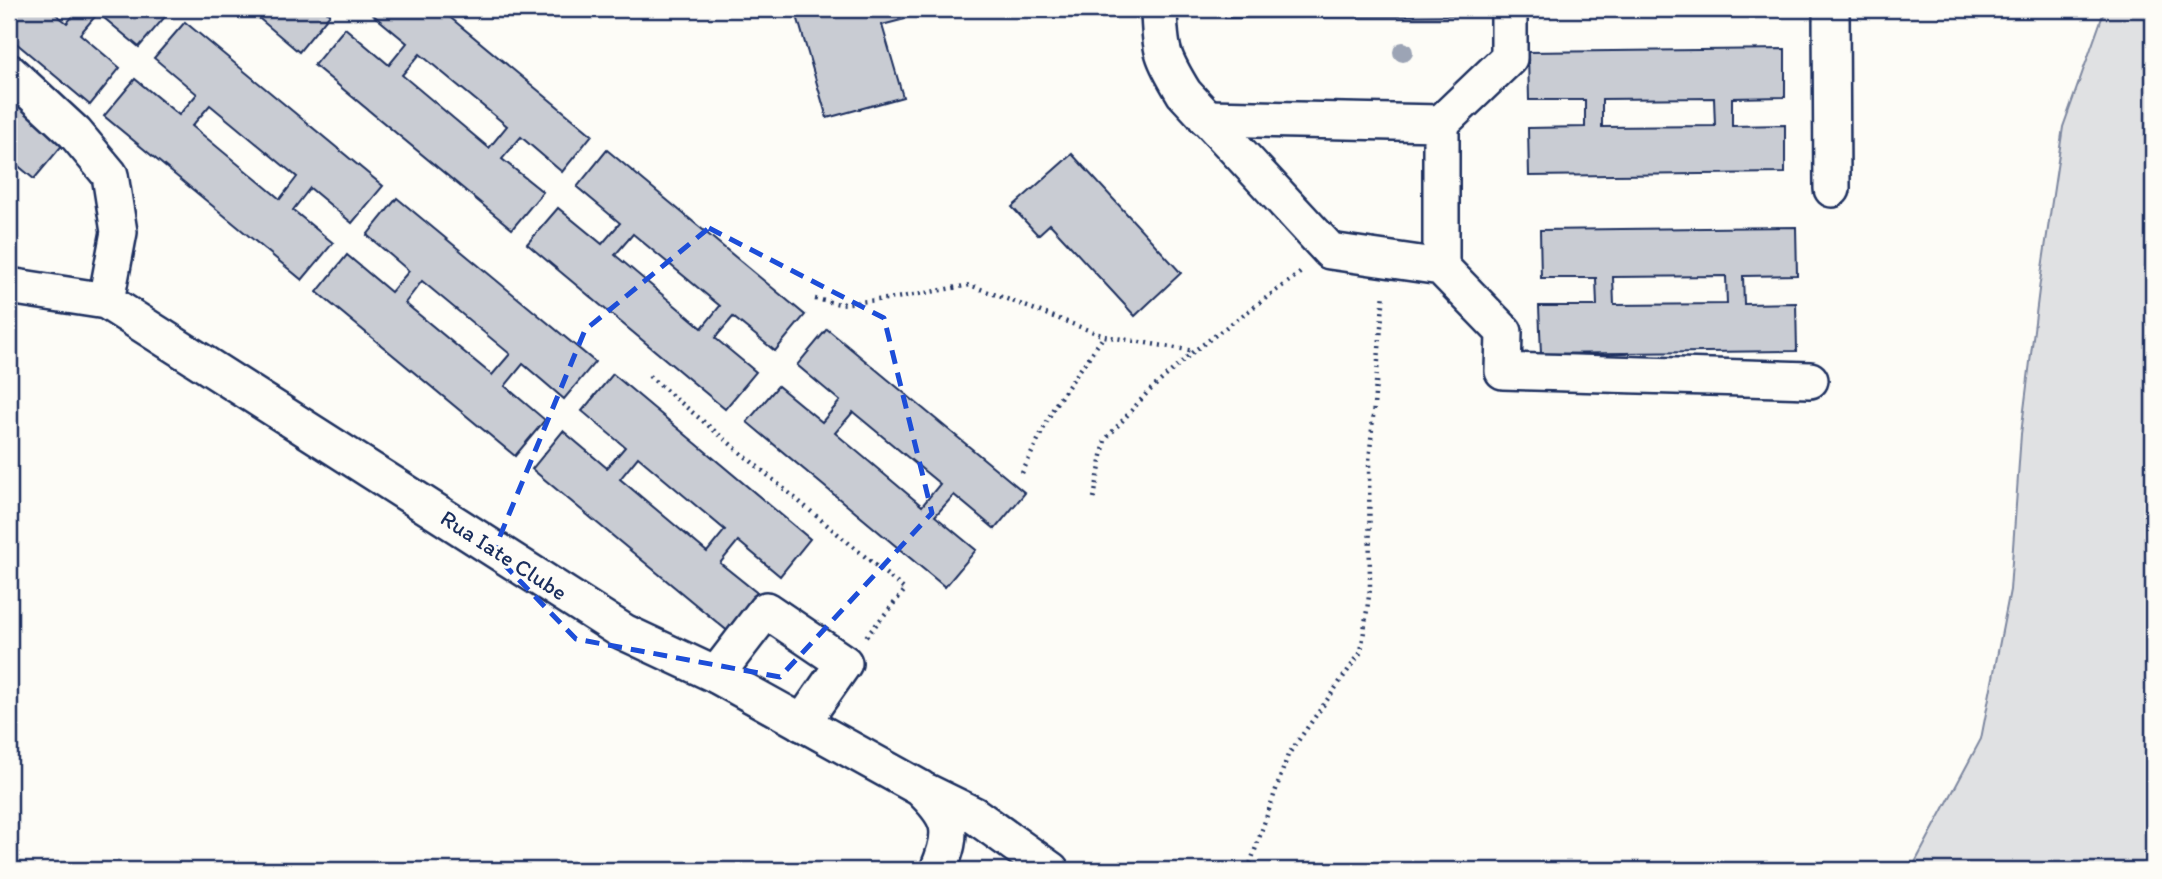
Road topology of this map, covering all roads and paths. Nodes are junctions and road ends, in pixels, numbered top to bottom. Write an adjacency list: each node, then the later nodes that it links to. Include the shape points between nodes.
1 (1159, 9): 5 (street, via 1160,46 1166,65)
2 (1509, 9): 6 (street, via 1509,58)
3 (1831, 9): 7 (street)
4 (9, 72): 13 (street, via 75,133 110,175 119,232)
5 (1206, 118): 6 (street); 8 (street)
6 (1441, 123): 10 (street)
7 (1832, 189)
8 (1330, 251): 9 (street); 15 (path)
9 (1387, 260): 10 (street); 26 (path, via 1369,462 1370,589 1361,652 1288,755)
10 (1441, 267): 17 (street, via 1504,332 1503,371)
11 (9, 286): 13 (street, Rua Iate Clube)
12 (815, 299): 14 (path, via 840,304 970,285)
13 (106, 301): 21 (street, Rua Iate Clube, via 624,632)
14 (1104, 336): 15 (path); 18 (path, via 1055,405)
15 (1194, 351): 19 (path, via 1105,440)
16 (649, 376): 20 (path, via 905,590)
17 (1810, 380)
18 (1022, 473)
19 (1094, 498)
20 (844, 663): 21 (street, via 766,610); 22 (street)
21 (716, 675): 22 (street, Rua Iate Clube)
22 (802, 723): 23 (street, Rua Iate Clube)
23 (920, 788): 24 (street, Rua Iate Clube, via 947,820 947,850); 25 (street, via 974,815)
24 (938, 870)
25 (1051, 870)
26 (1248, 870)

